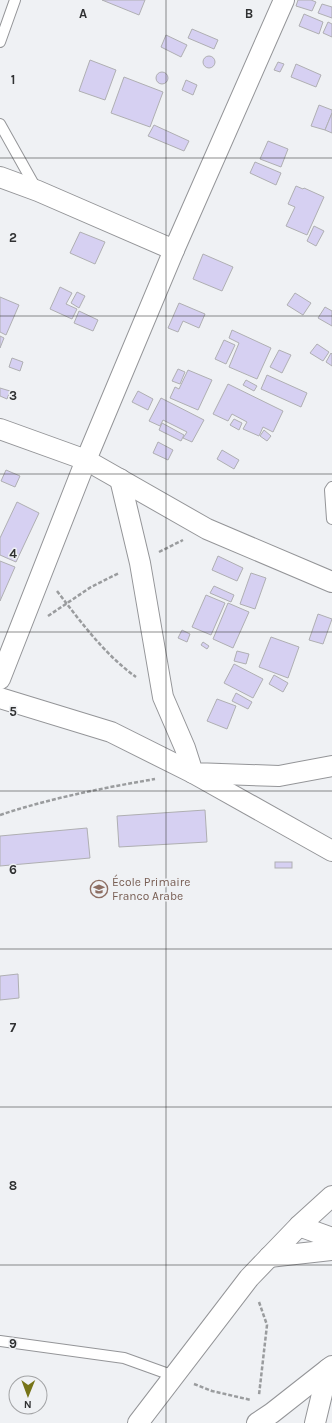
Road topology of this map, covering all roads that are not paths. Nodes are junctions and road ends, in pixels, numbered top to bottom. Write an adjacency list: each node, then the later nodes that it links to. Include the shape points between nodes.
1 (15, 0): 3 (lane)
2 (284, 0): 7 (street)
3 (0, 42)
4 (0, 124): 6 (lane)
5 (0, 176): 6 (street)
6 (38, 191): 7 (street)
7 (174, 250): 9 (street)
8 (0, 429): 9 (street)
9 (86, 460): 10 (street); 14 (street)
10 (120, 479): 13 (street, via 207,528); 17 (street, via 140,563 163,697)
11 (332, 487): 12 (lane)
12 (332, 519)
13 (332, 582)
14 (0, 679)
15 (0, 698): 17 (street, via 111,732)
16 (332, 766): 17 (street, via 279,776)
17 (193, 773): 18 (street)
18 (332, 851)
19 (332, 1196): 20 (street)
20 (299, 1226): 21 (street); 23 (street)
21 (332, 1238)
22 (332, 1250): 23 (street)
23 (269, 1257): 26 (street, via 249,1278)
24 (0, 1341): 26 (lane, via 124,1358)
25 (330, 1368): 28 (street); 29 (street)
26 (174, 1376): 27 (street)
27 (138, 1423)
28 (257, 1423)
29 (315, 1423)

